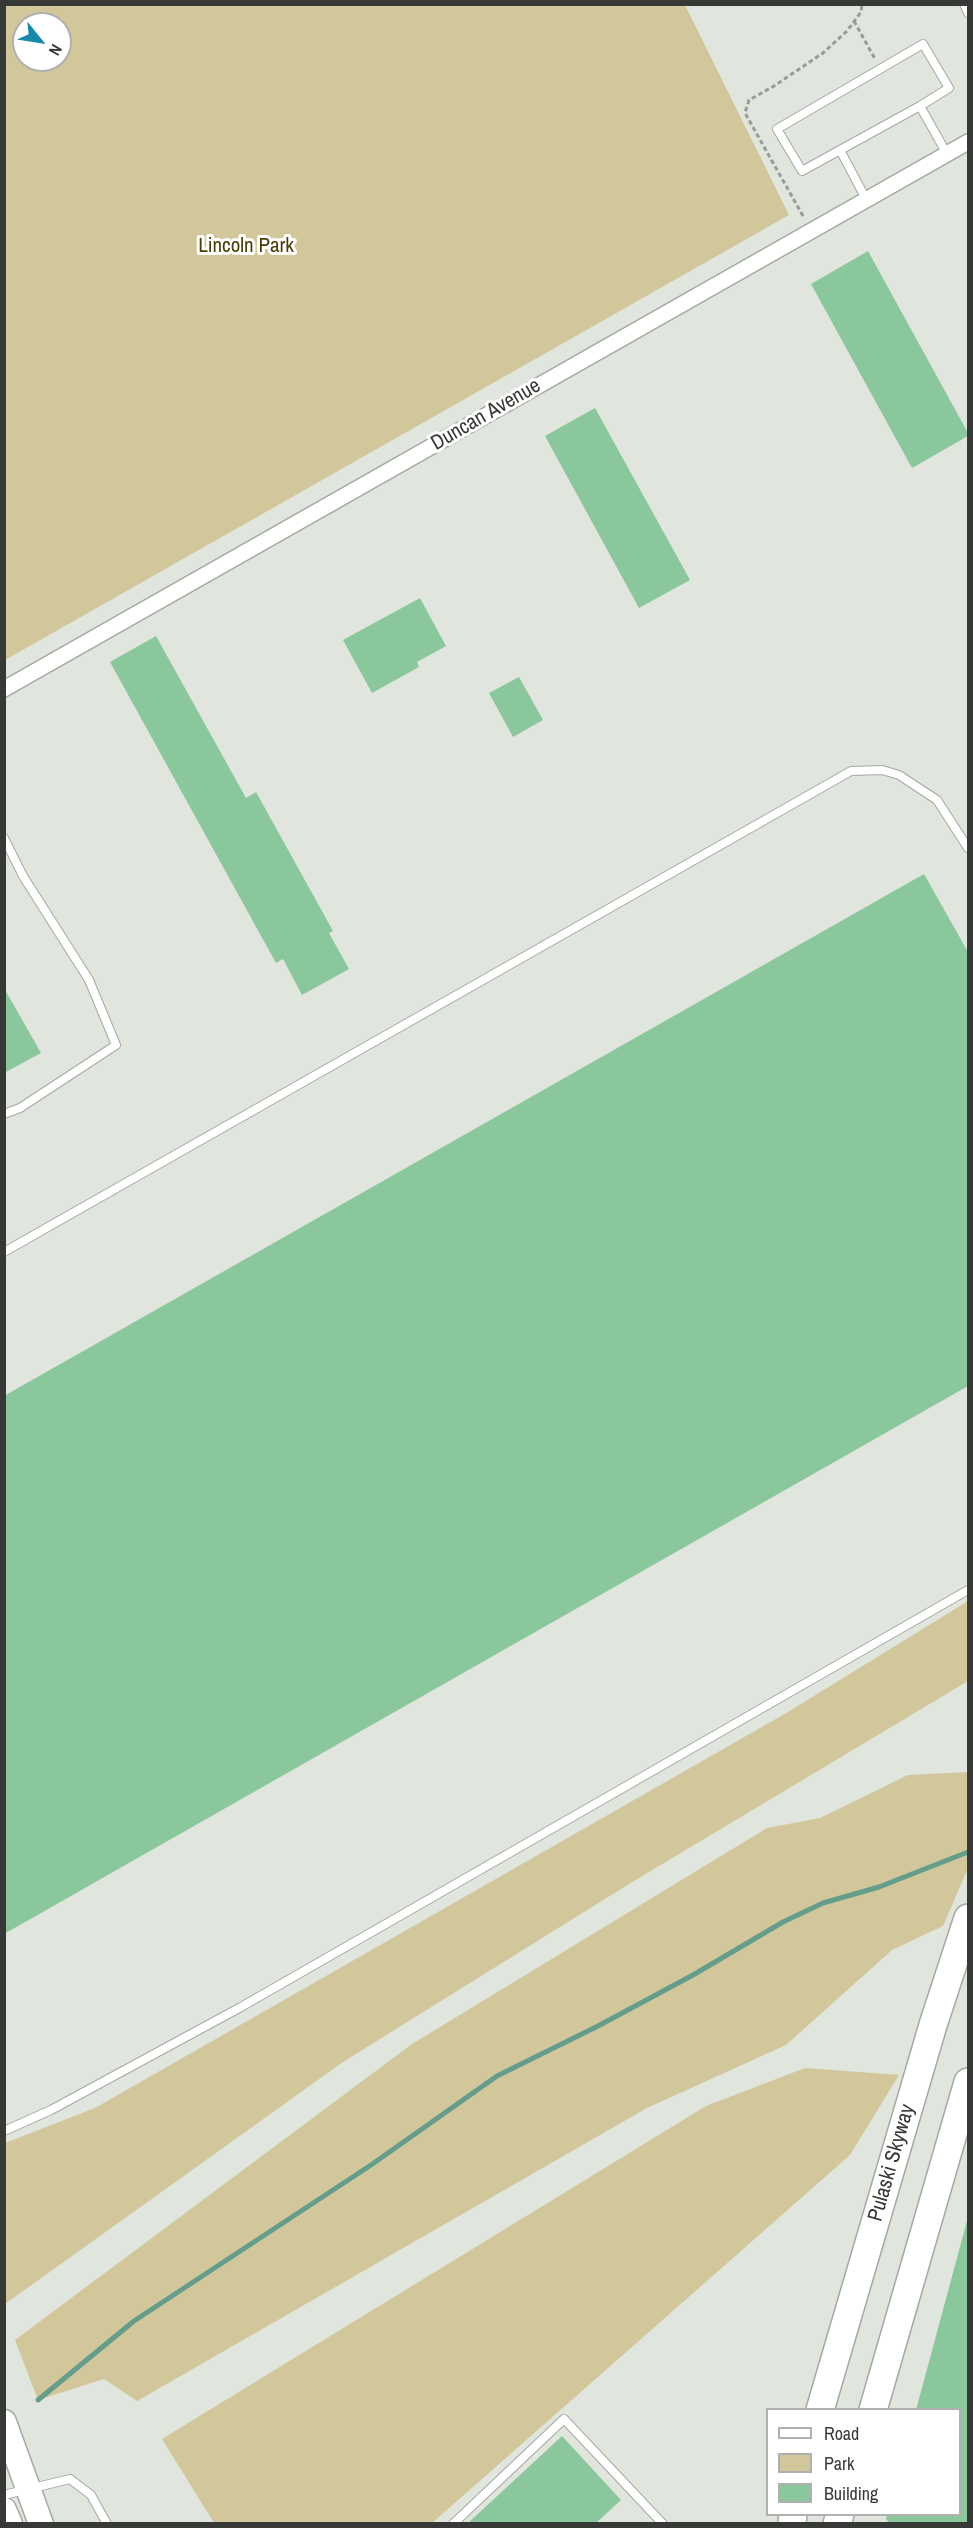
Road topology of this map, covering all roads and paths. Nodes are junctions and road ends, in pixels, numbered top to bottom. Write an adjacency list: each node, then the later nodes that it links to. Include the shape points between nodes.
1 (963, 4): 2 (lane)
2 (969, 13)
3 (854, 21): 4 (path)
4 (880, 69): 5 (lane, via 923,44 950,88); 7 (lane, via 777,129 801,171)
5 (920, 106): 7 (lane); 8 (lane)
6 (969, 142): 8 (street, Duncan Avenue)
7 (840, 150): 9 (lane)
8 (947, 154): 9 (street, Duncan Avenue)
9 (867, 199): 10 (street, Duncan Avenue)
10 (4, 689)
11 (4, 838): 13 (lane, via 23,876 89,980 116,1045 20,1108)
12 (969, 848): 14 (lane, via 936,800 899,775 882,770 851,771)
13 (4, 1114)
14 (4, 1252)
15 (969, 1590): 18 (lane, via 241,2007)
16 (969, 1918): 19 (highway, Pulaski Skyway, via 933,2025)
17 (969, 2082): 20 (highway)
18 (4, 2131)
19 (820, 2408)
20 (873, 2408)
21 (4, 2422): 22 (highway)
22 (28, 2487): 23 (lane); 26 (highway); 27 (lane, via 70,2479 91,2495)
23 (4, 2495)
24 (4, 2510): 25 (highway)
25 (10, 2523)
26 (41, 2523)
27 (107, 2523)
28 (453, 2523): 29 (lane, via 564,2419)
29 (663, 2523)

